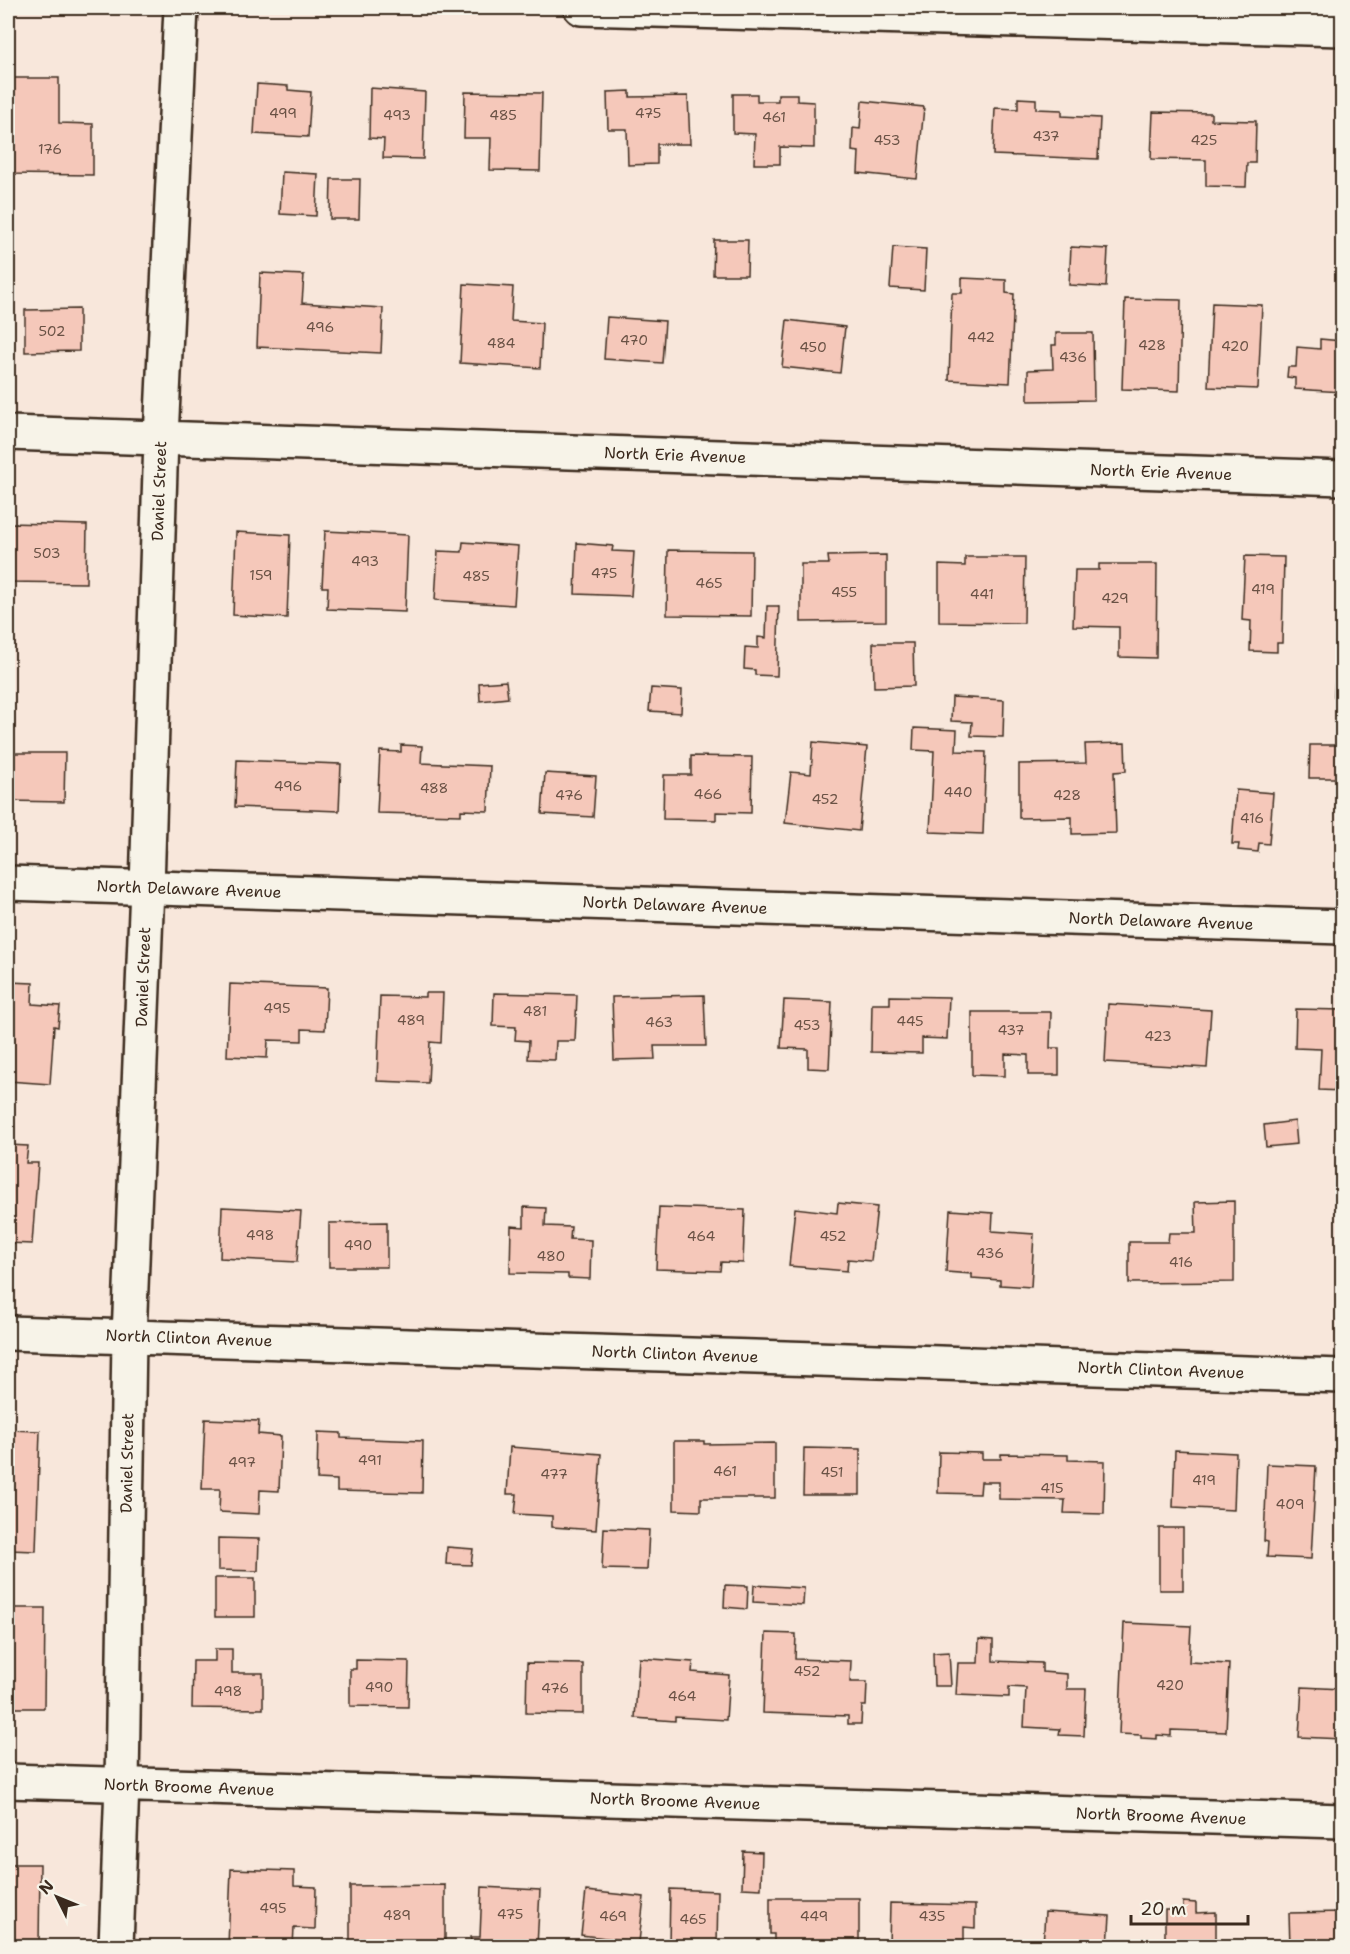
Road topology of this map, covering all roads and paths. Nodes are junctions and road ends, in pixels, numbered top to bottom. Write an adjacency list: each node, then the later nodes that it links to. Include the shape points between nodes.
1 (181, 8): 5 (street, Daniel Street)
2 (581, 8): 3 (street)
3 (1342, 29)
4 (8, 433): 5 (street, North Erie Avenue)
5 (161, 438): 6 (street, North Erie Avenue); 8 (street, Daniel Street)
6 (1342, 478)
7 (8, 883): 8 (street, North Delaware Avenue)
8 (147, 887): 9 (street, North Delaware Avenue); 11 (street, Daniel Street)
9 (1342, 927)
10 (8, 1333): 11 (street, North Clinton Avenue)
11 (129, 1336): 12 (street, North Clinton Avenue); 14 (street, Daniel Street)
12 (1342, 1376)
13 (8, 1781): 14 (street, North Broome Avenue)
14 (122, 1785): 15 (street, North Broome Avenue); 16 (street, Daniel Street)
15 (1342, 1821)
16 (116, 1947)

